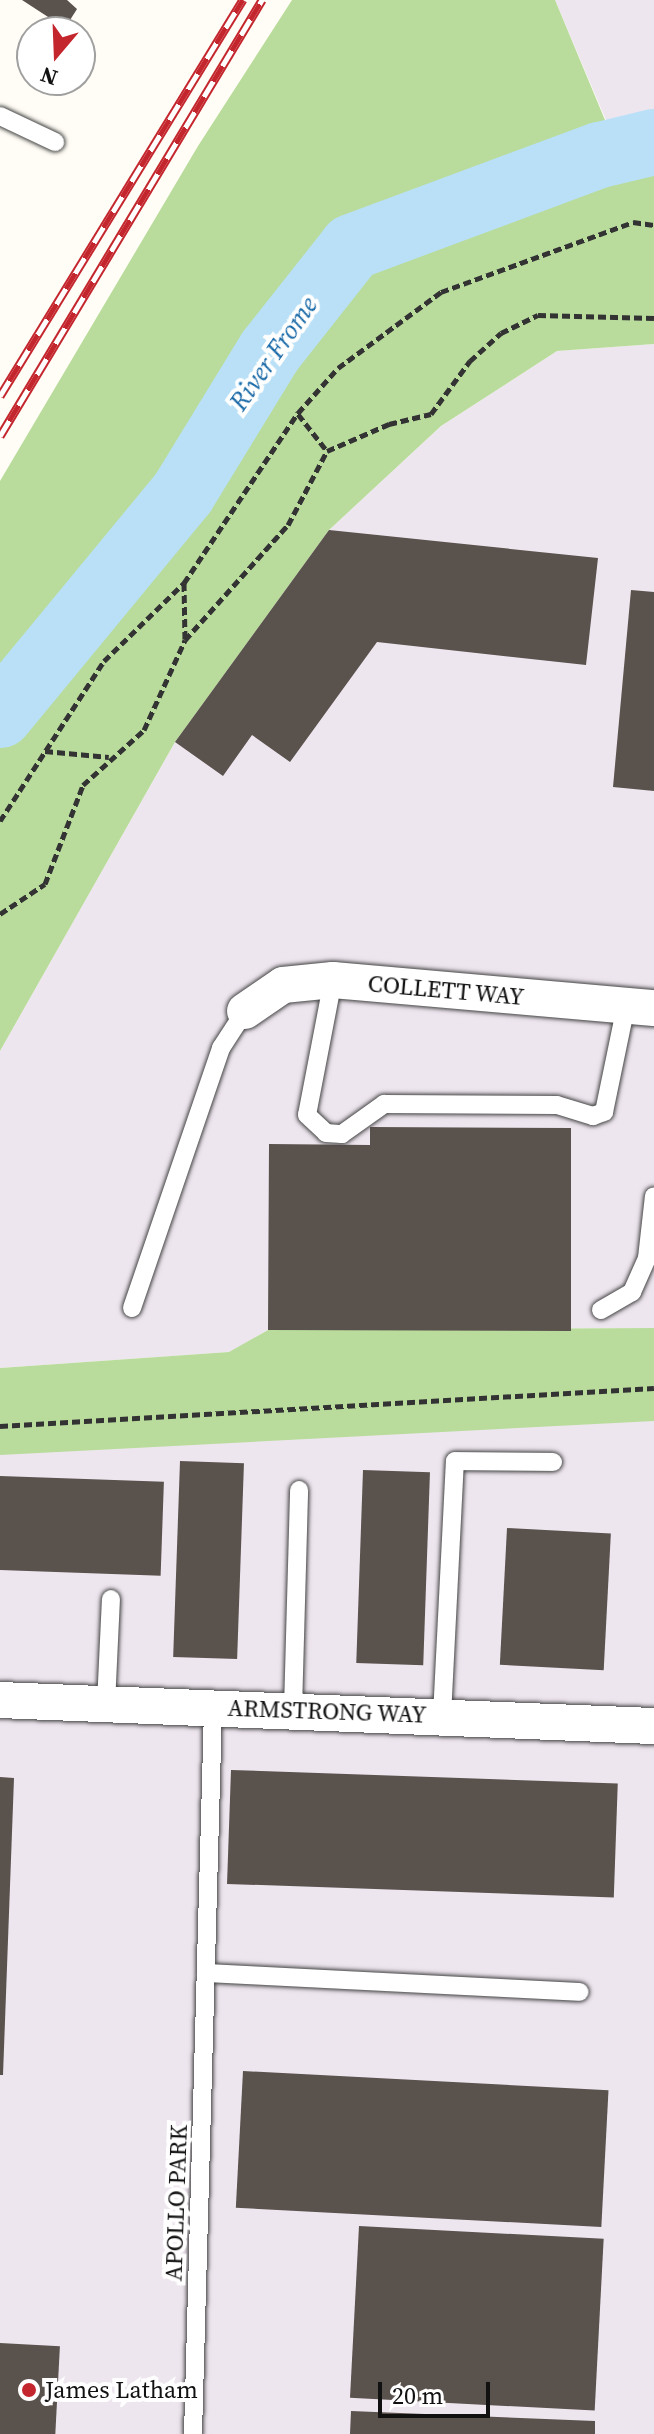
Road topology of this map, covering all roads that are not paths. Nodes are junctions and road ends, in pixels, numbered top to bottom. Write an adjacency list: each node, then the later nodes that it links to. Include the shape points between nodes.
1 (0, 116): 2 (lane)
2 (55, 142)
3 (333, 980): 4 (street, COLLETT WAY); 4 (lane, via 307,1115 326,1133 342,1134 384,1104 557,1105 593,1116 604,1112); 5 (street, COLLETT WAY, via 283,985)
4 (640, 1007)
5 (245, 1011): 7 (lane, via 221,1048)
6 (654, 1196): 8 (lane, via 647,1258 632,1292)
7 (132, 1308)
8 (601, 1310)
9 (553, 1462): 16 (lane, via 455,1461)
10 (299, 1490): 15 (lane)
11 (111, 1599): 13 (lane)
12 (0, 1700): 13 (street, ARMSTRONG WAY)
13 (106, 1704): 14 (street, ARMSTRONG WAY)
14 (213, 1707): 15 (street, ARMSTRONG WAY); 18 (lane, APOLLO PARK)
15 (293, 1709): 16 (street, ARMSTRONG WAY)
16 (442, 1716): 17 (street, ARMSTRONG WAY)
17 (654, 1726)
18 (206, 1973): 19 (lane); 20 (lane, APOLLO PARK)
19 (580, 1992)
20 (193, 2434)

